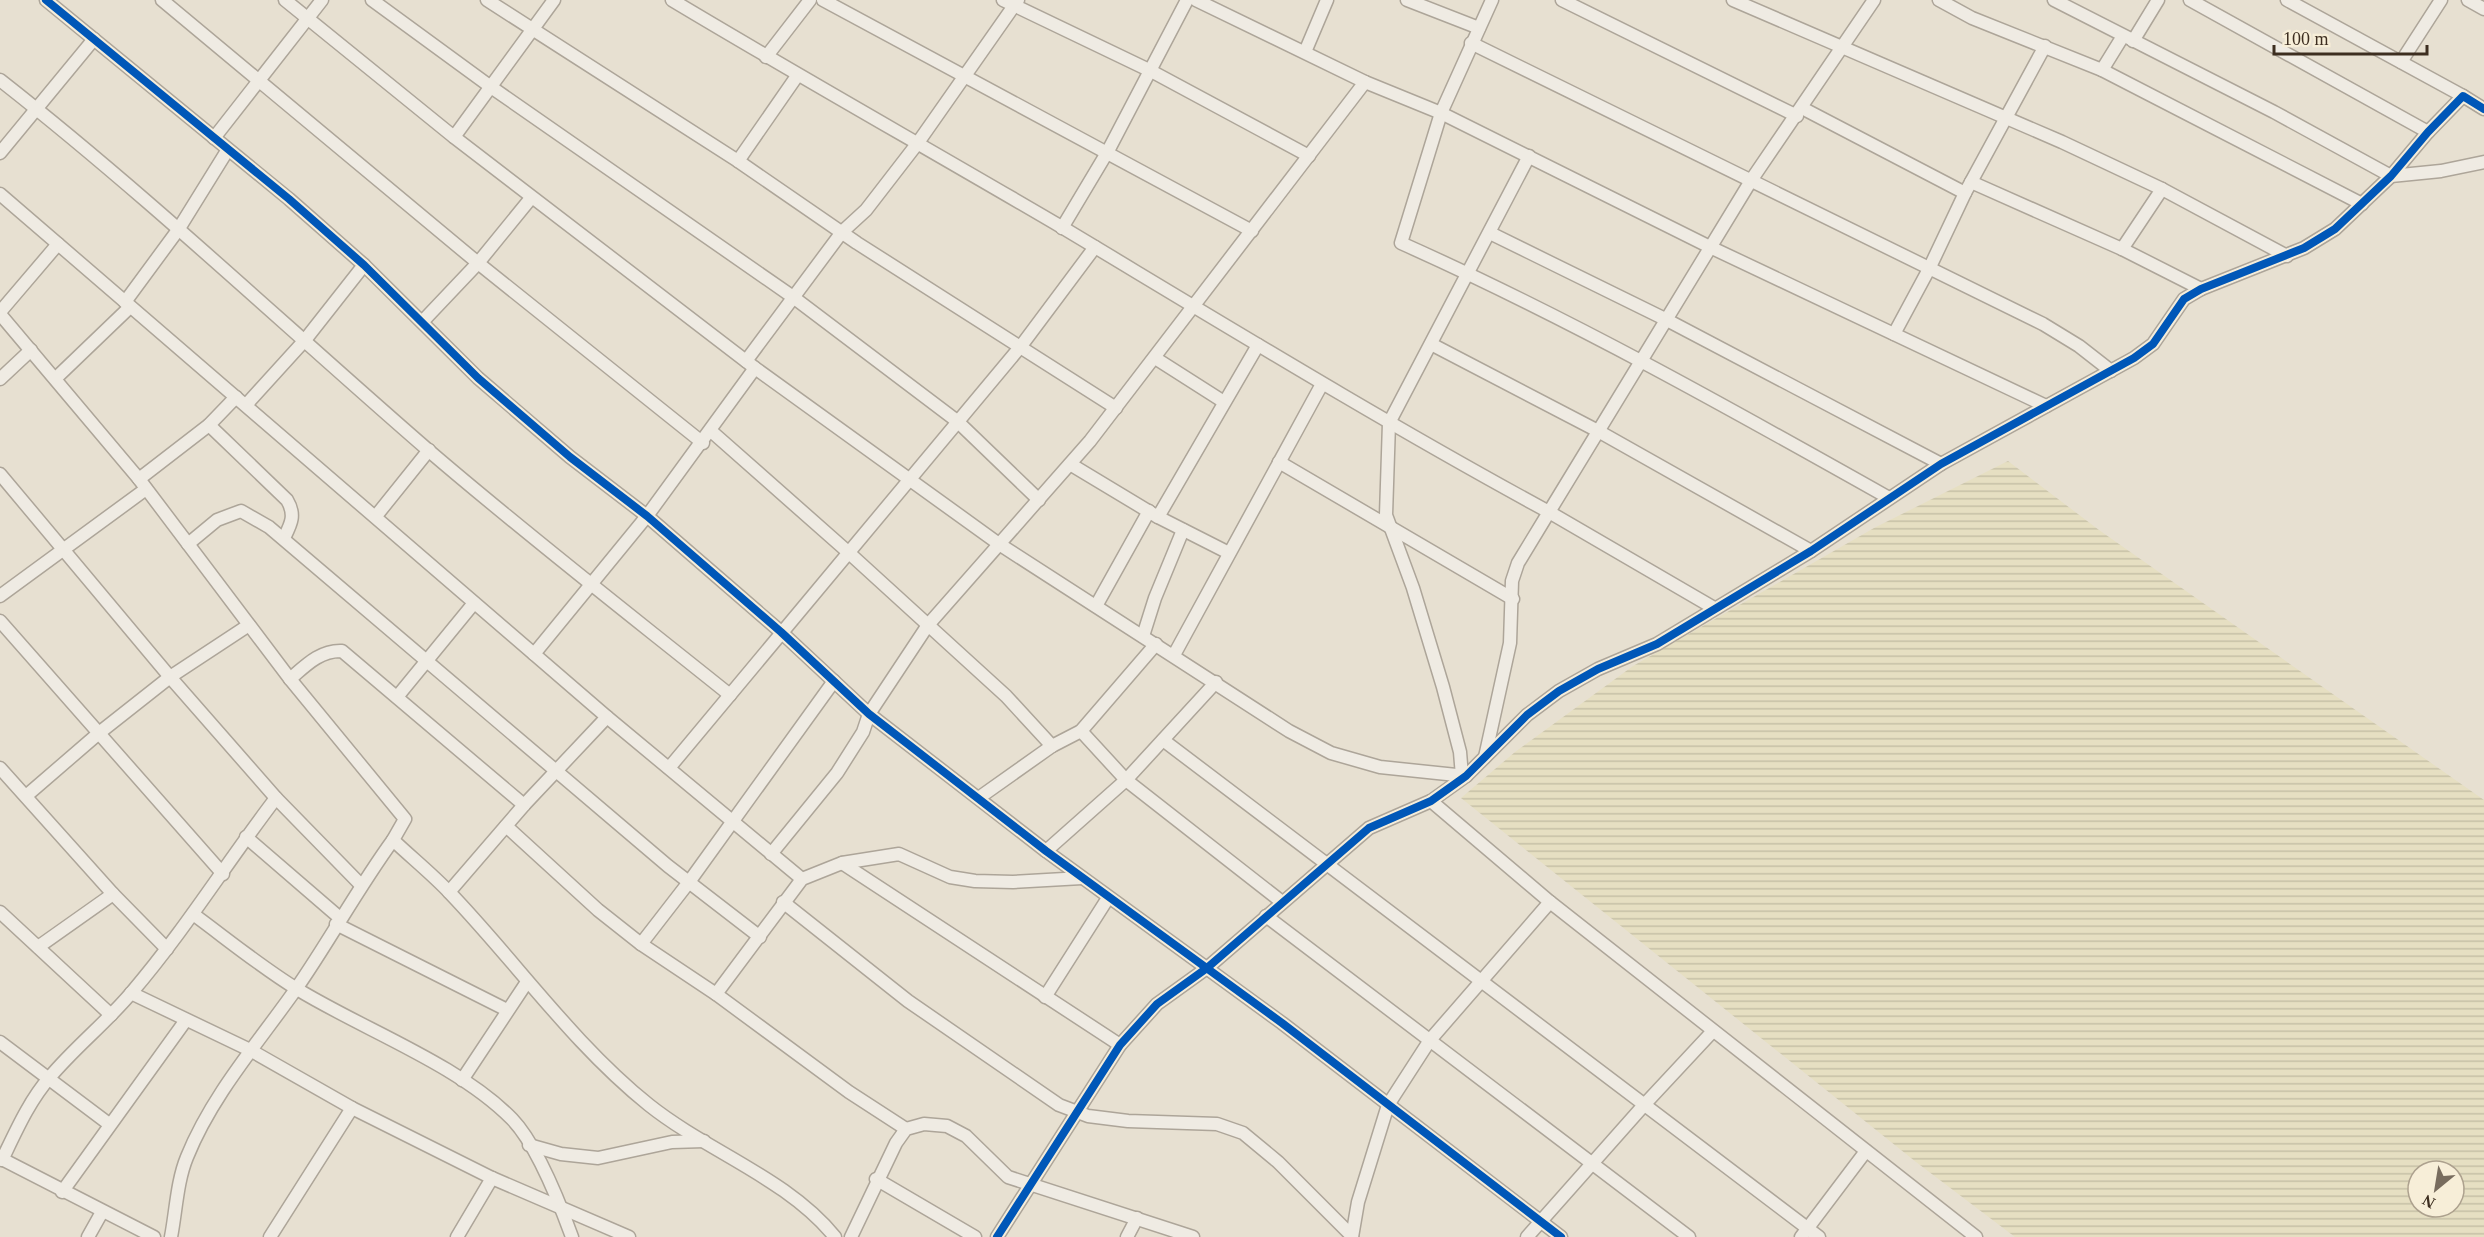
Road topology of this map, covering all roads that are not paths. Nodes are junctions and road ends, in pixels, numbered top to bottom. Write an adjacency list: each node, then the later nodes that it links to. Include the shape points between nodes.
1 (46, 0): 32 (street)
2 (162, 0): 45 (street)
3 (285, 0): 29 (street)
4 (322, 0): 29 (street)
5 (372, 0): 47 (street)
6 (487, 0): 31 (street)
7 (554, 0): 31 (street)
8 (672, 0): 38 (street)
9 (810, 0): 38 (street)
10 (824, 0): 43 (street)
11 (1003, 0): 27 (street)
12 (1187, 0): 41 (street)
13 (1196, 0): 37 (street)
14 (1328, 0): 37 (street)
15 (1492, 0): 30 (street)
16 (1562, 0): 51 (street)
17 (1733, 0): 36 (street)
18 (1874, 0): 36 (street)
19 (1939, 0): 35 (street, via 1972,18)
20 (2054, 0): 33 (street)
21 (2158, 0): 33 (street)
22 (2190, 0): 54 (street)
23 (2287, 0): 39 (street)
24 (2441, 0): 39 (street)
25 (2468, 0): 28 (street)
26 (1412, 1): 30 (street)
27 (1017, 3): 41 (street); 43 (street)
28 (2484, 9)
29 (310, 18): 45 (street); 55 (street)
30 (1479, 28): 34 (street)
31 (532, 30): 47 (street); 63 (street)
32 (94, 39): 49 (street); 56 (street)
33 (2128, 39): 40 (street); 65 (street)
34 (1471, 43): 52 (street); 66 (street)
35 (2045, 46): 40 (street); 53 (street)
36 (1843, 47): 51 (street); 53 (street)
37 (1305, 52): 46 (street)
38 (766, 57): 42 (street)
39 (2401, 62): 48 (street)
40 (2102, 70): 71 (street)
41 (1151, 71): 59 (street); 61 (street)
42 (797, 76): 57 (street); 63 (street)
43 (963, 76): 57 (street); 59 (street)
44 (0, 80): 49 (street)
45 (261, 80): 56 (street); 82 (street)
46 (1365, 82): 52 (street); 61 (street)
47 (491, 87): 55 (street); 87 (street)
48 (2463, 96): 50 (street); 54 (street)
49 (38, 109): 60 (street); 73 (street)
50 (2484, 109)
51 (1799, 112): 66 (street); 67 (street)
52 (1441, 113): 62 (street); 85 (street, via 1401,243)
53 (2006, 117): 67 (street); 68 (street)
54 (2428, 132): 65 (street)
55 (454, 137): 70 (street)
56 (214, 138): 58 (street)
57 (917, 144): 72 (street); 75 (street, via 866,210)
58 (227, 151): 73 (street); 83 (street)
59 (1108, 152): 72 (street); 74 (street)
60 (0, 153)
61 (1309, 156): 74 (street)
62 (1529, 156): 76 (street); 79 (street)
63 (738, 161): 75 (street)
64 (2484, 162): 65 (street)
65 (2391, 176): 71 (street)
66 (1752, 179): 79 (street); 84 (street)
67 (1968, 188): 80 (street); 84 (street)
68 (2162, 189): 80 (street); 81 (street)
69 (0, 194): 77 (street)
70 (531, 198): 82 (street); 101 (street)
71 (2361, 204): 81 (street, via 2335,229)
72 (1062, 228): 78 (street)
73 (178, 230): 88 (street); 94 (street)
74 (1252, 231): 89 (street)
75 (842, 232): 87 (street); 97 (street)
76 (1490, 233): 85 (street); 91 (street)
77 (58, 244): 88 (street); 90 (street)
78 (1095, 247): 89 (street); 97 (street)
79 (1710, 247): 91 (street); 93 (street)
80 (2122, 249): 86 (street)
81 (2287, 256): 86 (street)
82 (478, 263): 92 (street); 115 (street)
83 (364, 265): 92 (street); 94 (street)
84 (1929, 268): 93 (street); 102 (street, via 2060,333)
85 (1468, 273): 95 (street); 100 (street)
86 (2201, 289): 102 (street, via 2184,299 2153,344)
87 (793, 297): 101 (street); 110 (street)
88 (127, 304): 103 (street); 106 (street)
89 (1195, 306): 96 (street); 99 (street)
90 (0, 313): 98 (street)
91 (1665, 319): 100 (street); 119 (street)
92 (423, 321): 128 (street, via 478,378 570,457)
93 (1894, 334): 108 (street)
94 (305, 340): 106 (street); 116 (street)
95 (1431, 344): 111 (street); 114 (street)
96 (1258, 345): 105 (street); 107 (street)
97 (1020, 346): 109 (street); 110 (street)
98 (31, 350): 103 (street); 104 (street)
99 (1155, 358): 107 (street); 109 (street)
100 (1641, 360): 114 (street); 123 (street)
101 (750, 365): 113 (street); 121 (street)
102 (2111, 371): 108 (street)
103 (57, 378): 122 (street)
104 (0, 379)
105 (1322, 384): 111 (street); 117 (street)
106 (241, 401): 112 (street); 127 (street)
107 (1224, 402): 126 (street)
108 (2046, 406): 119 (street)
109 (1116, 408): 118 (street)
110 (957, 421): 121 (street); 124 (street)
111 (1389, 423): 125 (street); 129 (street, via 1385,497)
112 (209, 424): 122 (street); 131 (street, via 293,510 293,520)
113 (711, 431): 115 (street); 136 (street)
114 (1598, 431): 125 (street); 135 (street)
115 (703, 443): 128 (street)
116 (429, 450): 127 (street); 138 (street)
117 (1279, 462): 129 (street); 137 (street)
118 (1070, 464): 124 (street); 126 (street)
119 (1941, 464): 123 (street)
120 (0, 474): 134 (street)
121 (910, 477): 133 (street); 136 (street)
122 (143, 484): 132 (street); 134 (street)
123 (1889, 498): 135 (street)
124 (1039, 500): 133 (street)
125 (1549, 512): 140 (street, via 1518,563 1512,581); 143 (street)
126 (1153, 514): 130 (street); 142 (street)
127 (376, 516): 141 (street)
128 (647, 516): 138 (street); 147 (street)
129 (1389, 528): 140 (street); 169 (street, via 1413,588 1443,687)
130 (1183, 530): 137 (street); 148 (street)
131 (284, 538): 132 (street, via 241,511 217,520); 152 (street)
132 (188, 544): 145 (street)
133 (999, 544): 142 (street); 146 (street)
134 (64, 549): 139 (street); 153 (street)
135 (1811, 551): 143 (street)
136 (848, 552): 146 (street); 147 (street)
137 (1228, 554): 151 (street)
138 (591, 586): 150 (street); 157 (street)
139 (0, 596)
140 (1513, 599): 165 (street, via 1510,643)
141 (474, 603): 150 (street); 152 (street)
142 (1096, 606): 148 (street)
143 (1714, 608): 165 (street, via 1657,644 1598,669 1559,692 1527,715)
144 (0, 621): 162 (street)
145 (249, 625): 153 (street); 154 (street)
146 (928, 625): 159 (street); 164 (street, via 1006,696)
147 (781, 632): 155 (street); 157 (street)
148 (1143, 636): 149 (street)
149 (1156, 644): 151 (street); 161 (street)
150 (534, 654): 160 (street)
151 (1174, 655): 156 (street)
152 (426, 661): 158 (street); 168 (street)
153 (170, 676): 162 (street); 173 (street)
154 (290, 679): 158 (street, via 310,661 342,651); 179 (street, via 405,819)
155 (834, 681): 159 (street); 176 (street)
156 (1216, 682): 163 (street); 169 (street, via 1289,731 1331,753 1380,767)
157 (730, 695): 167 (street)
158 (397, 697): 175 (street)
159 (869, 714): 172 (street); 181 (street, via 863,732 837,773)
160 (607, 717): 167 (street); 168 (street)
161 (1081, 730): 164 (street); 170 (street)
162 (99, 733): 171 (street); 184 (street)
163 (1163, 740): 170 (street); 183 (street)
164 (1052, 746): 172 (street)
165 (1485, 758): 169 (street)
166 (0, 768): 171 (street)
167 (669, 768): 176 (street)
168 (556, 771): 175 (street); 187 (street)
169 (1464, 776): 174 (street)
170 (1126, 780): 180 (street); 193 (street)
171 (26, 796): 190 (street)
172 (980, 797): 180 (street)
173 (276, 798): 178 (street); 188 (street)
174 (1431, 801): 183 (street, via 1369,828); 194 (street)
175 (524, 805): 177 (street)
176 (732, 820): 181 (street); 187 (street)
177 (506, 826): 189 (street); 200 (street)
178 (246, 837): 184 (street); 198 (street)
179 (393, 840): 188 (street); 189 (street)
180 (1046, 851): 185 (street)
181 (771, 854): 186 (street)
182 (842, 863): 185 (street, via 899,854 950,877 975,881); 186 (street); 209 (street)
183 (1325, 865): 193 (street); 205 (street)
184 (223, 874): 196 (street)
185 (1082, 878): 191 (street)
186 (802, 879): 192 (street)
187 (689, 882): 199 (street); 200 (street)
188 (361, 885): 198 (street)
189 (449, 892): 204 (street)
190 (113, 894): 201 (street); 202 (street)
191 (1108, 898): 203 (street); 209 (street)
192 (783, 902): 199 (street); 223 (street, via 908,1001)
193 (1282, 902): 197 (street)
194 (1550, 902): 205 (street); 213 (street)
195 (0, 912): 201 (street)
196 (193, 914): 202 (street); 206 (street)
197 (1266, 916): 203 (street); 214 (street)
198 (338, 921): 206 (street); 210 (street)
199 (760, 937): 208 (street)
200 (641, 944): 208 (street)
201 (38, 947): 211 (street)
202 (167, 949): 207 (street)
203 (1207, 968): 216 (street, via 1157,1004); 220 (street)
204 (527, 982): 210 (street); 226 (street, via 558,1018 650,1106)
205 (1481, 982): 214 (street); 221 (street)
206 (296, 988): 217 (street); 219 (street)
207 (131, 993): 211 (street); 212 (street)
208 (716, 994): 225 (street)
209 (1044, 997): 216 (street)
210 (507, 1010): 219 (street)
211 (111, 1015): 218 (street)
212 (186, 1020): 217 (street); 224 (street)
213 (1713, 1031): 221 (street); 228 (street)
214 (1430, 1040): 220 (street); 230 (street)
215 (0, 1042): 218 (street)
216 (1120, 1045): 223 (street)
217 (250, 1050): 222 (street); 243 (street, via 205,1120 186,1158)
218 (49, 1078): 224 (street); 229 (street, via 24,1114)
219 (462, 1080): 227 (street, via 514,1121)
220 (1388, 1105): 238 (street); 240 (street, via 1358,1202)
221 (1644, 1105): 230 (street); 239 (street)
222 (351, 1108): 231 (street); 244 (street)
223 (1075, 1113): 233 (street); 240 (street, via 1128,1121 1217,1124 1244,1133)
224 (109, 1124): 234 (street)
225 (906, 1129): 232 (street); 233 (street, via 924,1124 947,1126 966,1136 1008,1177)
226 (705, 1141): 227 (street, via 672,1142 598,1158); 248 (street, via 799,1202)
227 (529, 1145): 235 (street)
228 (1866, 1151): 239 (street); 258 (street)
229 (1, 1159): 234 (street)
230 (1590, 1165): 238 (street); 256 (street)
231 (492, 1178): 235 (street); 245 (street)
232 (876, 1179): 249 (street); 250 (street)
233 (1032, 1183): 237 (street); 251 (street)
234 (62, 1191): 236 (street)
235 (561, 1208): 246 (street); 247 (street)
236 (102, 1212): 241 (street); 242 (street)
237 (1137, 1218): 252 (street); 253 (street)
238 (1540, 1222): 254 (street); 255 (street)
239 (1804, 1233): 257 (street)
240 (1352, 1236)
241 (88, 1237)
242 (154, 1237)
243 (171, 1237)
244 (270, 1237)
245 (457, 1237)
246 (572, 1237)
247 (629, 1237)
248 (835, 1237)
249 (851, 1237)
250 (975, 1237)
251 (997, 1237)
252 (1127, 1237)
253 (1193, 1237)
254 (1527, 1237)
255 (1561, 1237)
256 (1689, 1237)
257 (1819, 1237)
258 (1976, 1237)

